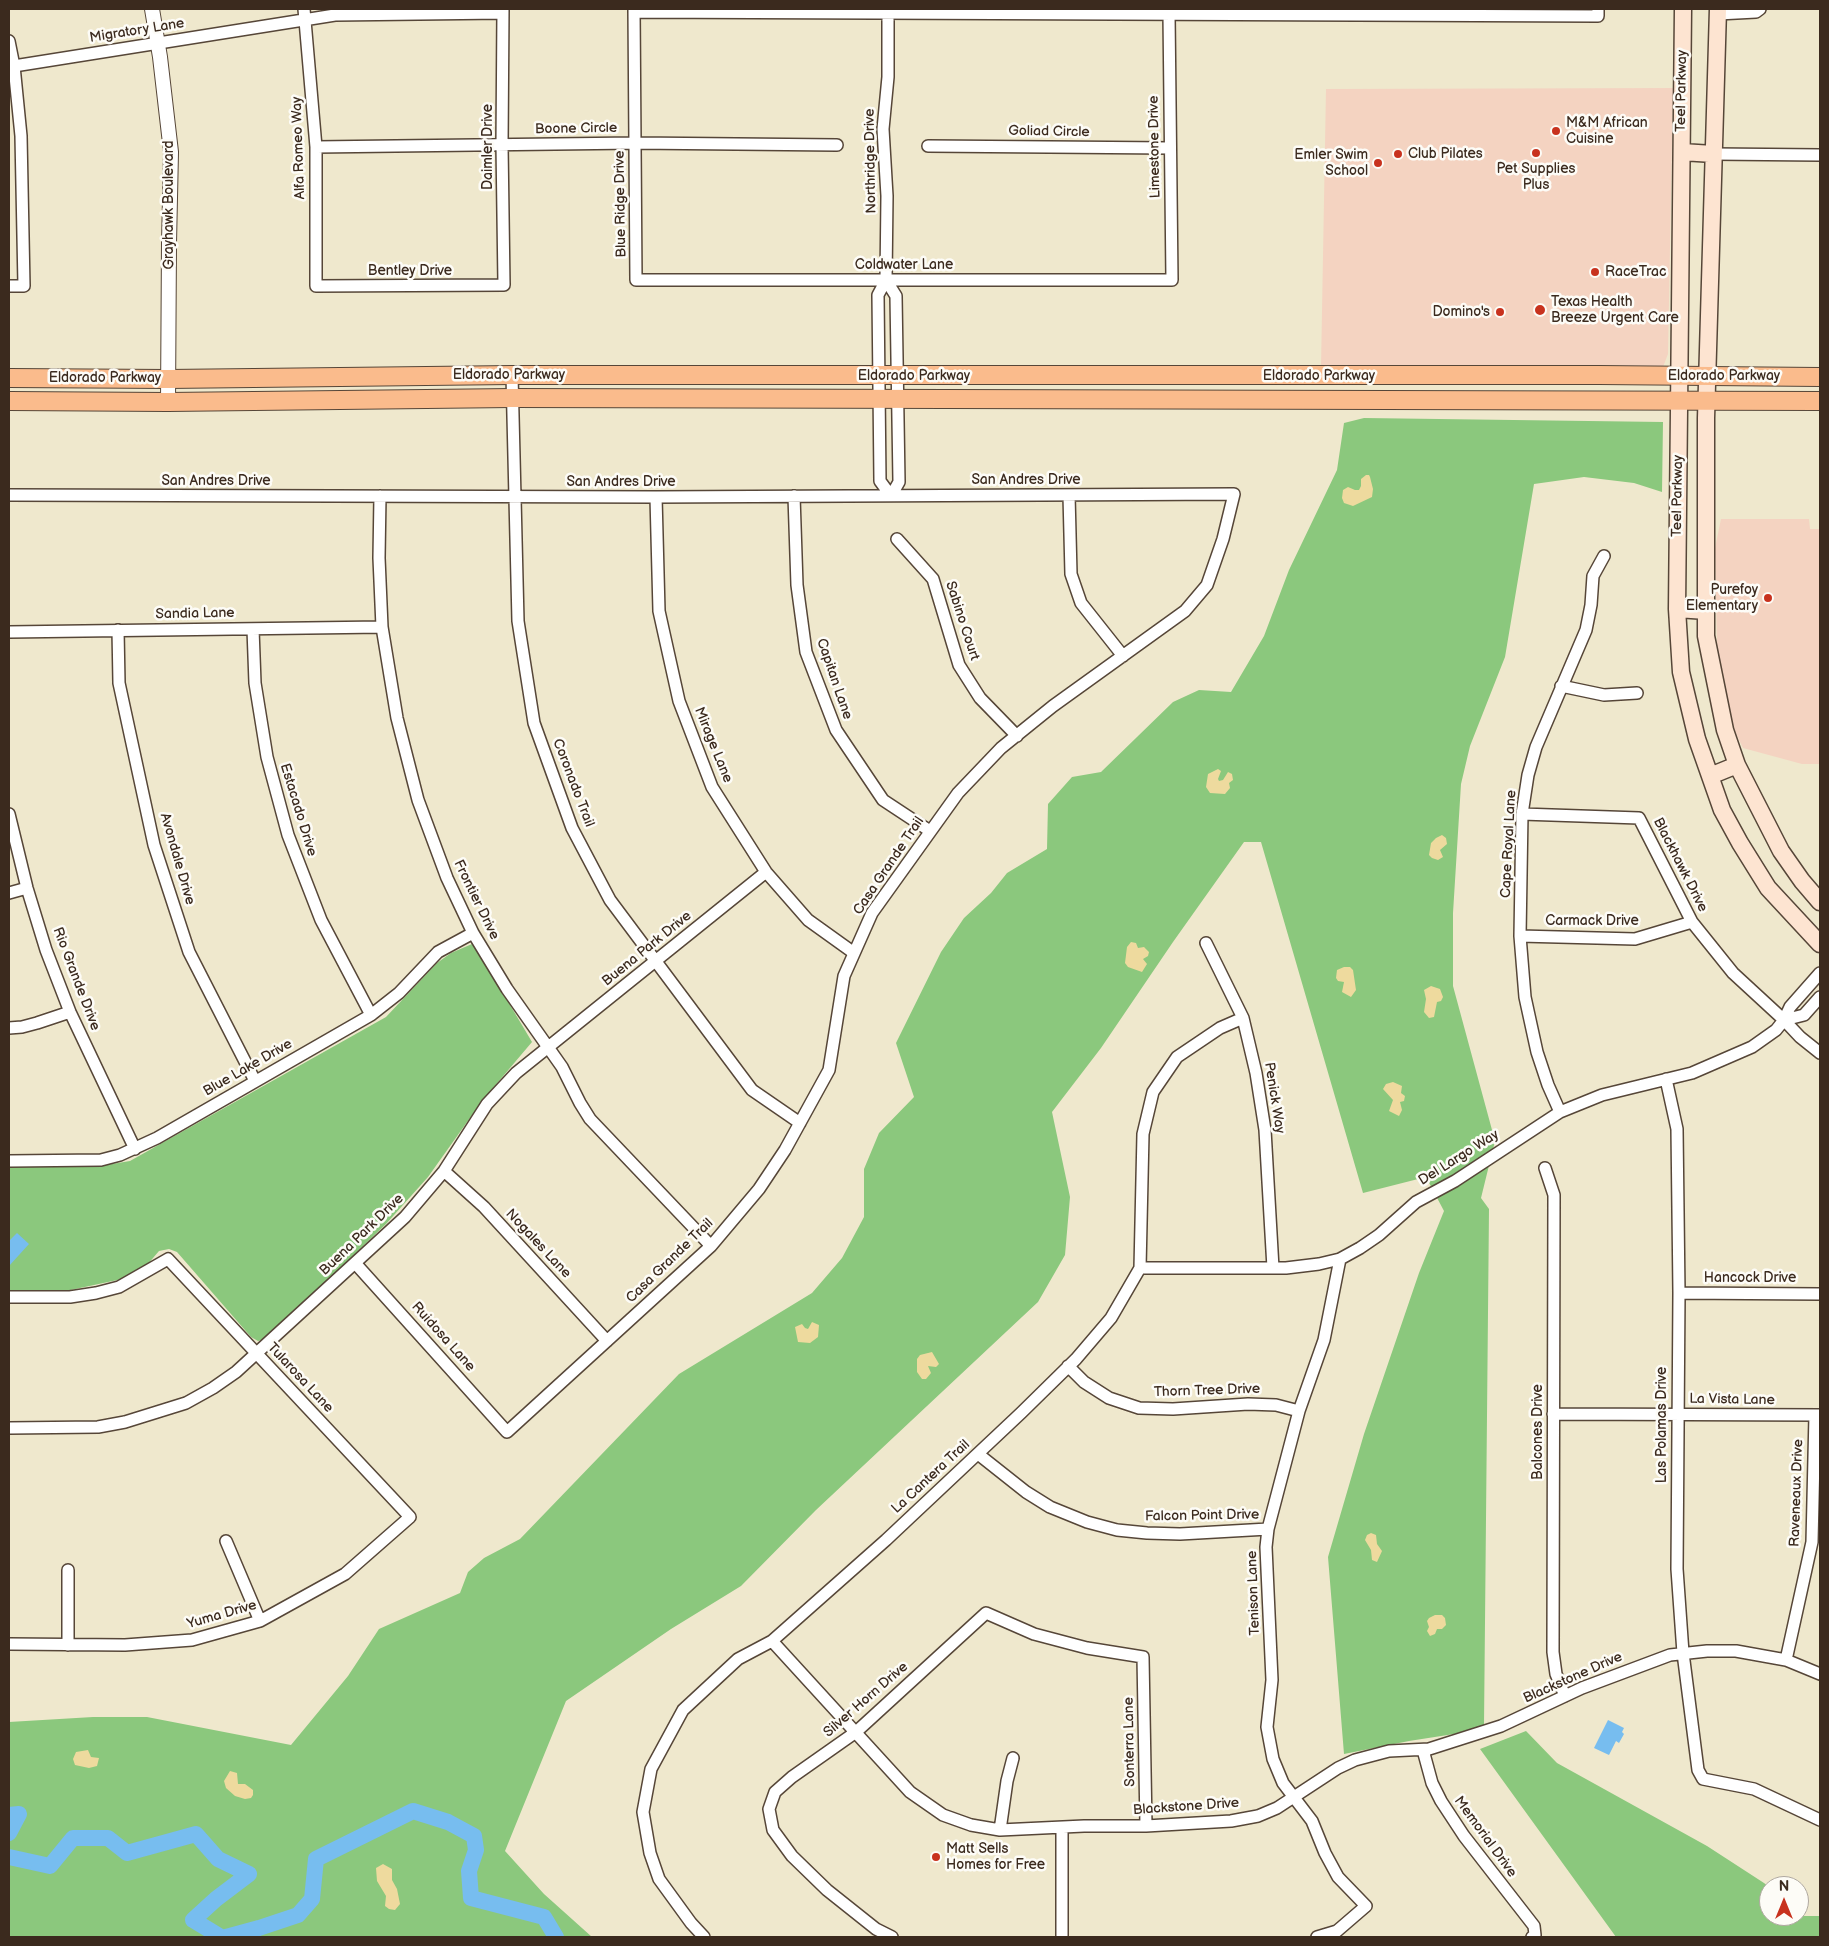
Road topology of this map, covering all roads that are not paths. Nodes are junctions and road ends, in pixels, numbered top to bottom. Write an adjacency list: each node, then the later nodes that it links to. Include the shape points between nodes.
1 (152, 9): 13 (street, Grayhawk Boulevard)
2 (1683, 9): 21 (main road, Teel Parkway)
3 (1760, 9): 7 (street, via 1756,12)
4 (634, 10): 9 (street); 15 (street, Blue Ridge Drive)
5 (503, 11): 10 (street, Migratory Lane); 16 (street, Daimler Drive)
6 (1102, 11): 9 (street); 11 (street)
7 (1718, 11): 22 (main road, Teel Parkway)
8 (1598, 12): 11 (street)
9 (888, 13): 25 (street, Northridge Drive, via 888,77 883,128 887,196)
10 (305, 14): 13 (street, Migratory Lane); 19 (street, Alfa Romeo Way)
11 (1169, 14): 20 (street, Limestone Drive)
12 (9, 41): 14 (street)
13 (158, 42): 14 (street, Migratory Lane); 38 (street, Grayhawk Boulevard, via 171,152)
14 (14, 66): 28 (street, via 21,136 24,286)
15 (635, 143): 16 (street, Boone Circle); 17 (street, Boone Circle); 24 (street, Blue Ridge Drive)
16 (502, 145): 19 (street, Boone Circle); 27 (street, Daimler Drive)
17 (837, 145)
18 (928, 146): 20 (street, Goliad Circle)
19 (316, 147): 29 (street, Alfa Romeo Way)
20 (1170, 148): 26 (street, Limestone Drive)
21 (1682, 152): 22 (main road); 34 (main road, Teel Parkway)
22 (1713, 154): 23 (street); 35 (main road, Teel Parkway)
23 (1820, 155)
24 (636, 280): 25 (street, Coldwater Lane)
25 (886, 280): 26 (street, Coldwater Lane); 31 (street, Northridge Drive, via 878,295); 32 (street, Northridge Drive, via 896,296)
26 (1172, 280)
27 (504, 285): 29 (street, Bentley Drive)
28 (9, 286)
29 (316, 286)
30 (512, 375): 31 (main road, Eldorado Parkway); 38 (main road, Eldorado Parkway); 39 (street, Coronado Trail)
31 (879, 376): 32 (main road, Eldorado Parkway); 40 (street, Northridge Drive)
32 (897, 376): 33 (main road, Eldorado Parkway); 41 (street, Northridge Drive)
33 (1427, 376): 34 (main road, Eldorado Parkway); 43 (main road)
34 (1679, 376): 35 (main road, Eldorado Parkway); 46 (main road, Teel Parkway)
35 (1707, 376): 36 (main road, Eldorado Parkway); 47 (main road, Teel Parkway)
36 (1820, 377)
37 (9, 378): 38 (main road, Eldorado Parkway)
38 (168, 378): 45 (street, Grayhawk Boulevard)
39 (512, 398): 40 (main road, Eldorado Parkway); 45 (main road, Eldorado Parkway); 54 (street, Coronado Trail)
40 (879, 400): 41 (main road, Eldorado Parkway); 53 (street, Northridge Drive, via 880,481)
41 (898, 400): 43 (main road, Eldorado Parkway); 53 (street, Northridge Drive, via 899,482)
42 (9, 401): 45 (main road, Eldorado Parkway)
43 (1427, 401): 46 (main road, Eldorado Parkway)
44 (1820, 401): 47 (main road, Eldorado Parkway)
45 (168, 402)
46 (1679, 402): 47 (main road, Eldorado Parkway); 58 (main road, Teel Parkway)
47 (1706, 402): 59 (main road, Teel Parkway)
48 (1234, 494): 50 (street, San Andres Drive); 64 (street, Casa Grande Trail, via 1207,585 1185,612)
49 (9, 495): 51 (street, San Andres Drive)
50 (1069, 495): 53 (street, San Andres Drive); 64 (street, via 1071,574 1081,603)
51 (380, 496): 54 (street, San Andres Drive); 60 (street, Frontier Drive)
52 (794, 496): 53 (street, San Andres Drive); 55 (street, San Andres Drive); 72 (street, Capitan Lane, via 796,585 806,652 836,730 883,800)
53 (891, 496)
54 (514, 497): 55 (street, San Andres Drive); 83 (street, Coronado Trail, via 518,621 534,723 572,828 610,900)
55 (656, 497): 73 (street, Mirage Lane, via 659,612 679,701 712,787)
56 (897, 539): 67 (street, Sabino Court, via 932,580 959,665 980,698)
57 (1604, 556): 65 (street, Cape Royal Lane, via 1593,576 1586,630)
58 (1677, 609): 59 (main road); 69 (main road, Teel Parkway, via 1681,672 1697,739)
59 (1706, 611): 68 (main road, Teel Parkway, via 1706,636 1725,730)
60 (382, 627): 61 (street, Sandia Lane); 78 (street, Frontier Drive, via 397,718 418,800 447,878)
61 (253, 628): 62 (street, Sandia Lane); 87 (street, Estacado Drive, via 256,683 267,757 288,835 321,920)
62 (118, 630): 63 (street, Sandia Lane); 94 (street, Avondale Drive, via 120,683 154,844 190,952)
63 (9, 632)
64 (1123, 656): 67 (street, Casa Grande Trail)
65 (1561, 686): 66 (street, via 1604,695); 71 (street, Cape Royal Lane, via 1536,747)
66 (1637, 693)
67 (1017, 736): 72 (street, Casa Grande Trail, via 958,793)
68 (1737, 765): 69 (main road); 76 (main road, Teel Parkway, via 1781,851)
69 (1710, 776): 81 (main road, Teel Parkway, via 1722,810 1768,888)
70 (9, 814): 74 (street, Rio Grande Drive)
71 (1522, 814): 77 (street, Blackhawk Drive, via 1639,818); 79 (street, Cape Royal Lane)
72 (930, 832): 82 (street, Casa Grande Trail, via 872,913)
73 (766, 872): 82 (street, Mirage Lane, via 808,920); 83 (street, Buena Park Drive)
74 (27, 888): 75 (street); 86 (street, Rio Grande Drive)
75 (9, 893)
76 (1820, 902)
77 (1692, 922): 79 (street, Carmack Drive, via 1635,938); 89 (street, Blackhawk Drive, via 1733,972)
78 (473, 933): 87 (street, Blue Lake Drive, via 438,952); 91 (street, Frontier Drive)
79 (1520, 936): 95 (street, Cape Royal Lane, via 1525,997 1535,1044)
80 (1206, 943): 88 (street, Penick Way)
81 (1820, 944)
82 (854, 953): 96 (street, Casa Grande Trail, via 844,976 829,1070)
83 (656, 961): 91 (street, Buena Park Drive); 96 (street, Coronado Trail, via 752,1090)
84 (1820, 973): 89 (street, Del Largo Way, via 1790,1007)
85 (1820, 997): 89 (street, Del Largo Way, via 1804,1015)
86 (70, 1012): 90 (street); 97 (street, Rio Grande Drive)
87 (371, 1015): 94 (street, Blue Lake Drive)
88 (1243, 1018): 104 (street, La Cantera Trail, via 1220,1028 1177,1057 1153,1092 1143,1134); 105 (street, Penick Way, via 1265,1130)
89 (1784, 1020): 92 (street, Blackhawk Drive); 93 (street, Del Largo Way, via 1752,1047 1692,1073)
90 (9, 1028)
91 (548, 1049): 100 (street, Buena Park Drive, via 516,1073 487,1104); 101 (street, Frontier Drive, via 590,1119)
92 (1820, 1053)
93 (1666, 1079): 95 (street, Del Largo Way, via 1602,1095); 106 (street, Las Polamas Drive, via 1677,1129)
94 (255, 1081): 97 (street, Blue Lake Drive)
95 (1560, 1112): 102 (street, Del Largo Way, via 1416,1202 1372,1239)
96 (800, 1123): 101 (street, Casa Grande Trail, via 759,1189)
97 (135, 1149): 98 (street, Blue Lake Drive, via 101,1160)
98 (9, 1160)
99 (1545, 1168): 113 (street, Balcones Drive, via 1554,1195)
100 (444, 1171): 103 (street, Buena Park Drive, via 406,1217); 109 (street, Nogales Lane, via 484,1207)
101 (711, 1246): 109 (street, Casa Grande Trail)
102 (1340, 1259): 105 (street, Del Largo Way); 112 (street, Tenison Lane, via 1324,1340)
103 (355, 1263): 110 (street, Buena Park Drive); 117 (street, Ruidosa Lane)
104 (1140, 1268): 105 (street, Del Largo Way); 111 (street, La Cantera Trail, via 1111,1318)
105 (1273, 1268)
106 (1679, 1293): 107 (street, Hancock Drive); 114 (street, Las Polamas Drive)
107 (1820, 1294)
108 (9, 1297): 110 (street, Tularosa Lane, via 70,1297 96,1293 120,1287 168,1259)
109 (607, 1341): 117 (street, Casa Grande Trail)
110 (257, 1354): 116 (street, Buena Park Drive, via 213,1388 156,1414 98,1427); 119 (street, Tularosa Lane)
111 (1068, 1366): 112 (street, Thorn Tree Drive, via 1084,1382 1109,1398 1139,1408 1258,1404); 118 (street, La Cantera Trail)
112 (1299, 1412): 120 (street, Tenison Lane)
113 (1554, 1414): 114 (street, La Vista Lane); 131 (street, Balcones Drive, via 1553,1652 1556,1674)
114 (1677, 1414): 115 (street, La Vista Lane); 127 (street, Las Polamas Drive, via 1676,1569)
115 (1818, 1415): 129 (street, Raveneaux Drive, via 1812,1542)
116 (9, 1428)
117 (507, 1432)
118 (978, 1454): 120 (street, Falcon Point Drive, via 1050,1507 1117,1530 1180,1534); 124 (street, La Cantera Trail)
119 (410, 1517): 123 (street, Yuma Drive, via 345,1574)
120 (1268, 1529): 135 (street, Tenison Lane, via 1266,1565 1272,1680 1267,1728 1273,1759 1283,1783)
121 (226, 1541): 123 (street)
122 (68, 1570): 126 (street)
123 (260, 1621): 126 (street, Yuma Drive, via 192,1640)
124 (772, 1641): 132 (street, Blackstone Drive); 142 (street, La Cantera Trail, via 738,1658 683,1710 651,1770 643,1812 650,1853 659,1879)
125 (9, 1644): 126 (street, Yuma Drive)
126 (68, 1645)
127 (1683, 1653): 129 (street, Blackstone Drive, via 1736,1651); 131 (street, Blackstone Drive, via 1640,1665); 136 (street, Las Polamas Drive, via 1698,1770 1703,1779 1754,1789)
128 (1143, 1657): 132 (street, Silver Horn Drive, via 1087,1648 1034,1634 986,1613); 137 (street, Sonterra Lane)
129 (1786, 1660): 130 (street, Blackstone Drive)
130 (1820, 1674)
131 (1566, 1696): 133 (street, Blackstone Drive, via 1501,1726)
132 (856, 1732): 139 (street, Blackstone Drive, via 910,1792 943,1815 971,1825); 140 (street, Silver Horn Drive, via 775,1792 769,1809 773,1830 792,1856)
133 (1423, 1750): 135 (street, Blackstone Drive, via 1389,1751 1355,1760); 141 (street, Memorial Drive, via 1441,1802 1534,1926)
134 (1013, 1758): 139 (street)
135 (1295, 1797): 137 (street, Blackstone Drive, via 1258,1816 1231,1821); 145 (street, Tenison Lane, via 1312,1821 1338,1877 1366,1906 1337,1931)
136 (1820, 1820)
137 (1146, 1826): 138 (street, Blackstone Drive)
138 (1062, 1828): 139 (street, Blackstone Drive); 144 (street)
139 (1000, 1830)
140 (872, 1933): 143 (street)
141 (1534, 1936)
142 (704, 1937)
143 (892, 1937)
144 (1062, 1937)
145 (1317, 1937)

